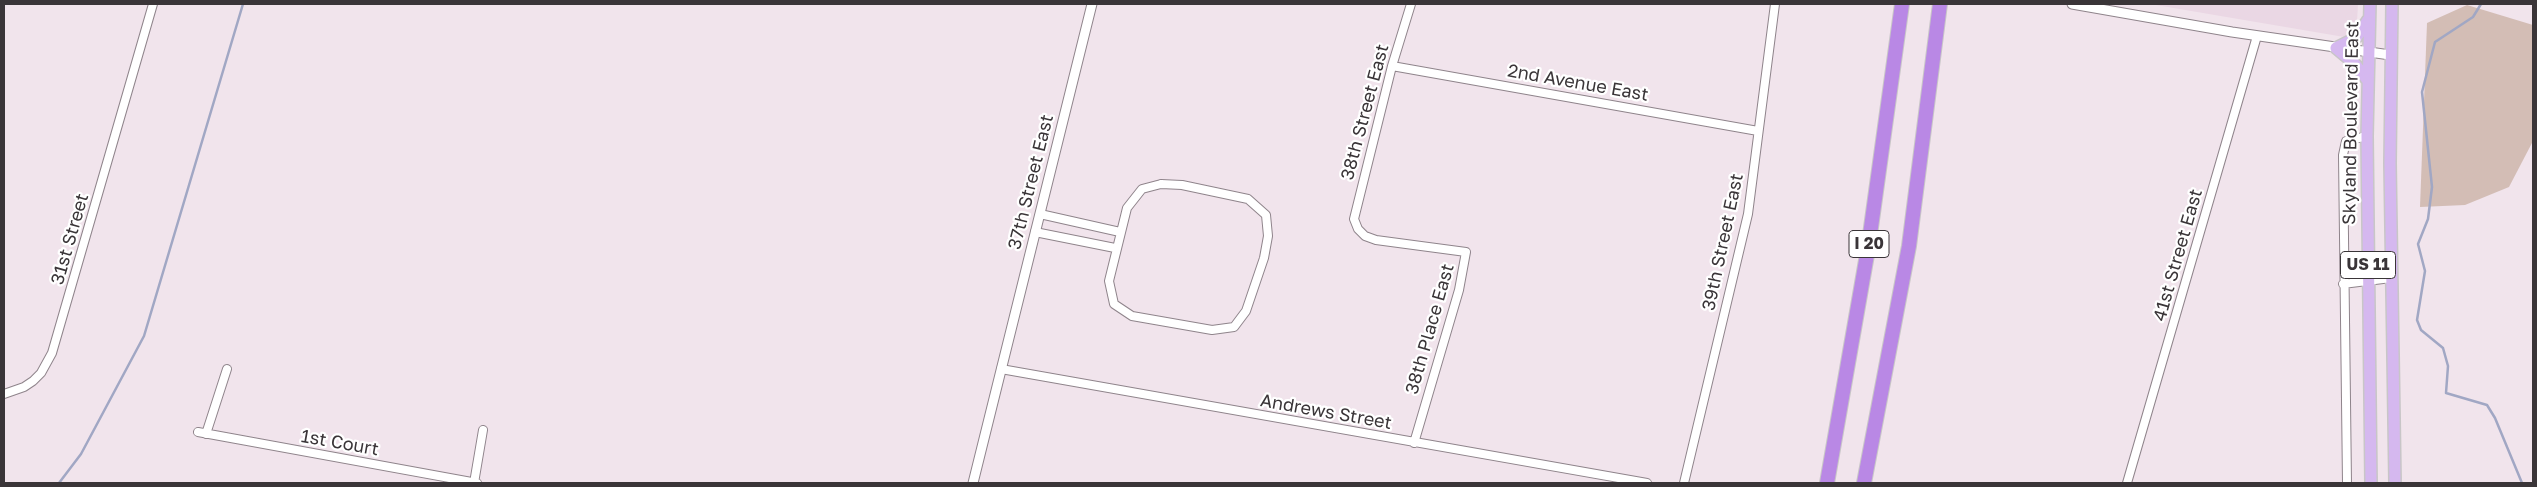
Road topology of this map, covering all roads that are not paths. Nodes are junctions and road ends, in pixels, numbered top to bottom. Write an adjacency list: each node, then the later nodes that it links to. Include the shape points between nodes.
1 (154, 4): 29 (street, 31st Street, via 52,353 41,373 24,387)
2 (1092, 4): 19 (street, 37th Street East)
3 (1411, 4): 15 (street, 38th Street East)
4 (1775, 4): 17 (street, 39th Street East)
5 (1902, 4): 36 (highway, I 20, via 1868,249)
6 (1940, 4): 37 (highway, I 20, via 1907,256)
7 (2072, 4): 11 (street)
8 (2370, 4): 10 (main road, Skyland Boulevard East / US 11)
9 (2392, 4): 14 (main road, US 11)
10 (2369, 18): 12 (main road, via 2356,38); 13 (main road, Skyland Boulevard East / US 11)
11 (2256, 36): 12 (street); 38 (street, 41st Street East)
12 (2336, 48): 13 (street); 16 (main road, via 2355,64)
13 (2368, 52): 14 (street); 16 (main road, Skyland Boulevard East / US 11)
14 (2390, 56): 24 (main road, US 11)
15 (1392, 66): 17 (street, 2nd Avenue East); 23 (street, 38th Street East, via 1354,219 1365,236 1381,241)
16 (2368, 81): 18 (main road, Skyland Boulevard East / US 11)
17 (1758, 131): 35 (street, 39th Street East, via 1748,214)
18 (2367, 136): 25 (main road, Skyland Boulevard East / US 11); 26 (street, via 2346,141 2343,155)
19 (1040, 214): 20 (street, 37th Street East); 21 (street)
20 (1035, 232): 22 (street); 28 (street, 37th Street East)
21 (1120, 232): 22 (street); 22 (street, via 1134,196 1142,189 1161,184 1182,185 1248,199 1266,215 1268,236 1246,311 1234,327 1212,330 1132,316 1114,304 1109,281)
22 (1115, 248)
23 (1466, 252): 31 (street, 38th Place East, via 1459,290)
24 (2391, 278): 25 (street); 41 (main road, US 11)
25 (2368, 280): 26 (street); 40 (main road, Skyland Boulevard East / US 11)
26 (2343, 284): 39 (street)
27 (227, 369): 32 (street, 1st Court, via 202,433)
28 (1001, 369): 31 (street, Andrews Street); 33 (street, 37th Street East)
29 (4, 394)
30 (483, 430): 32 (street)
31 (1414, 443): 34 (street, Andrews Street)
32 (475, 483)
33 (973, 483)
34 (1647, 483)
35 (1684, 483)
36 (1827, 483)
37 (1864, 483)
38 (2128, 483)
39 (2347, 483)
40 (2371, 483)
41 (2395, 483)

